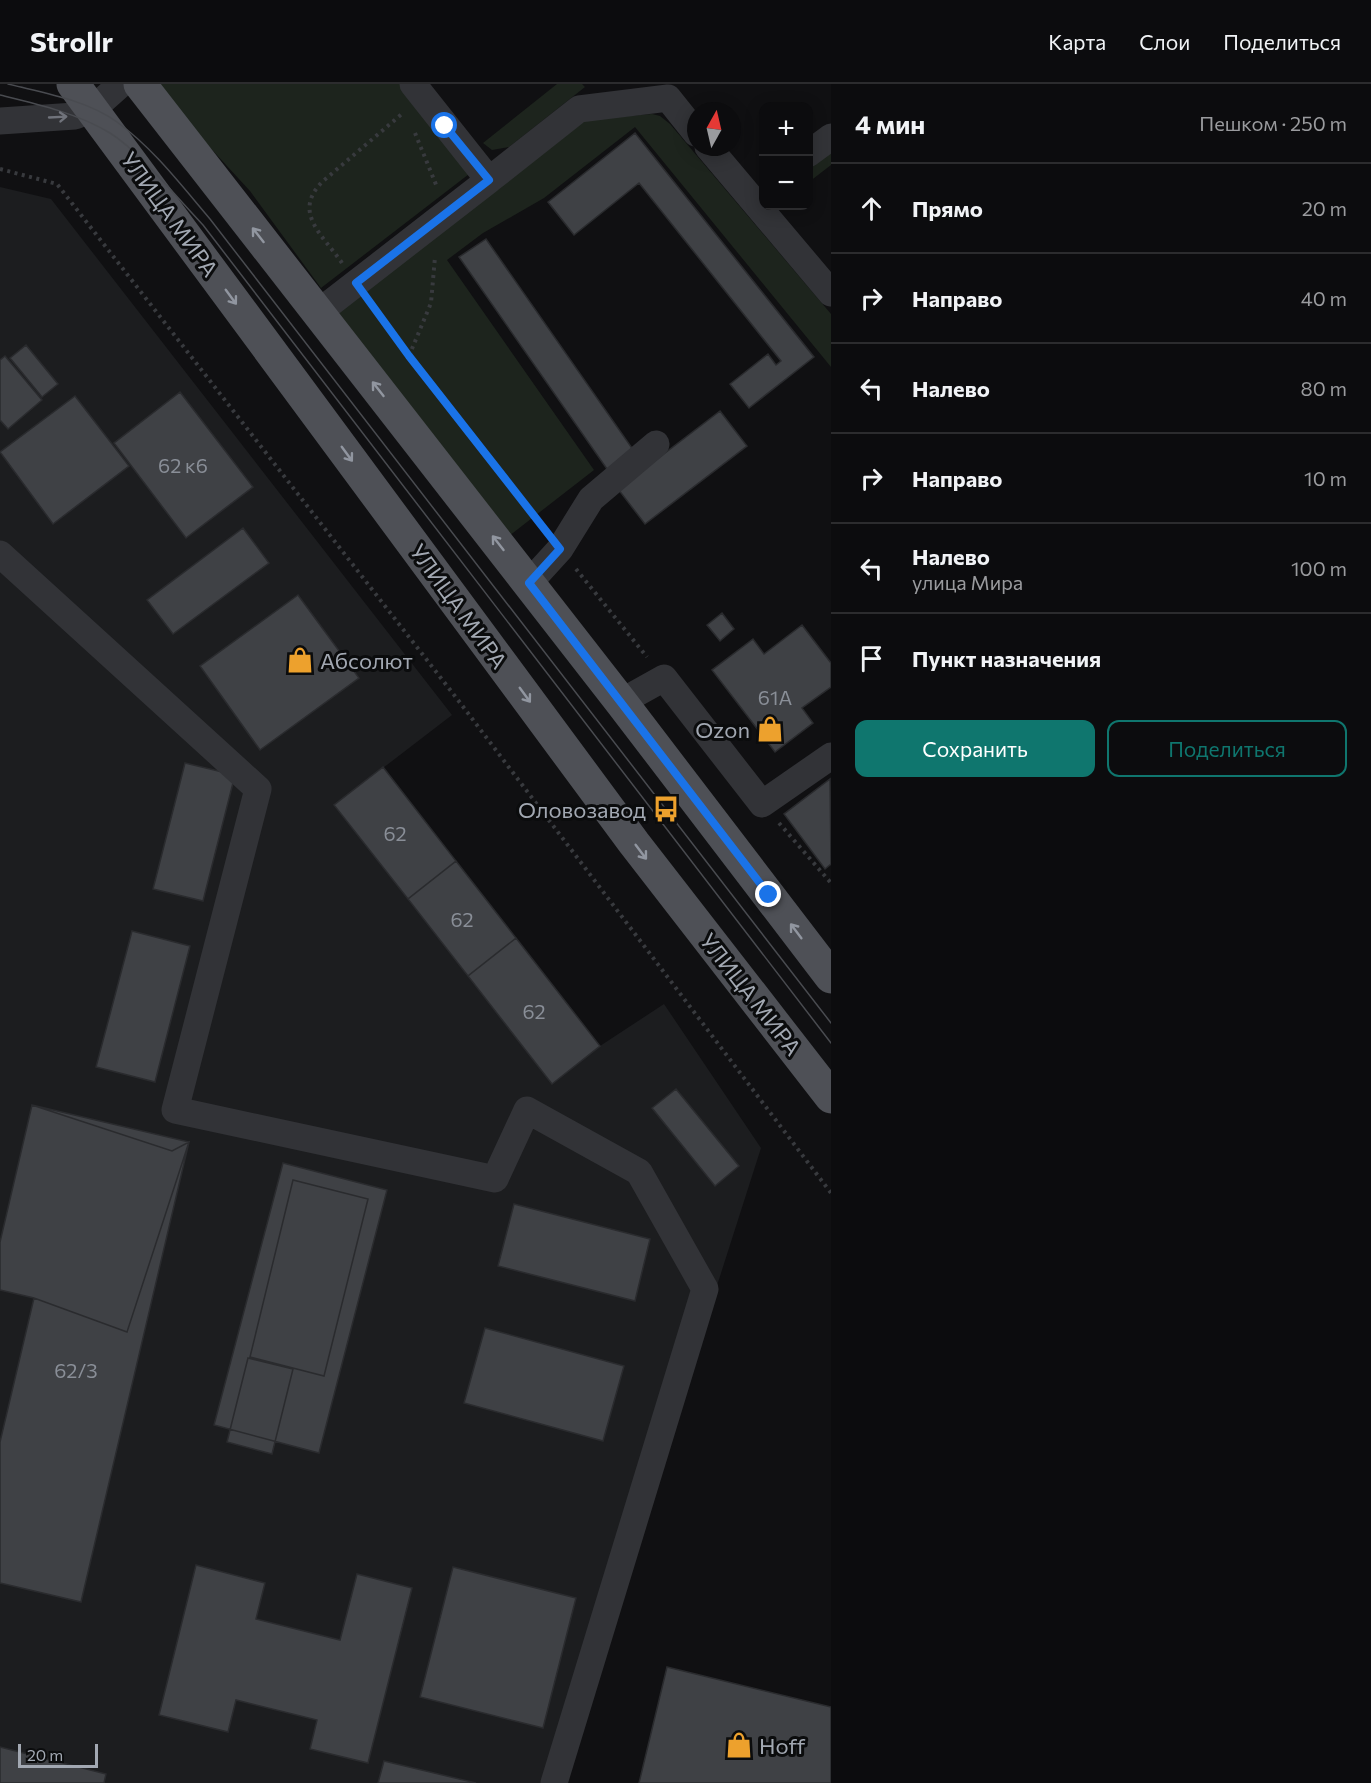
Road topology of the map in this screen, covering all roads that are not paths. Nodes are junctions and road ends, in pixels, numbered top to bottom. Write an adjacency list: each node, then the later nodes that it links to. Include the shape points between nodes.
1 (121, 84): 4 (street)
2 (140, 84): 13 (main road, one-way to 2)
3 (417, 91): 10 (street)
4 (83, 96): 5 (street, one-way to 4, via 75,117); 20 (main road, УЛИЦА МИРА, one-way to 20, via 634,843)
5 (0, 121)
6 (687, 122): 10 (street, via 668,98 579,109)
7 (831, 137): 8 (street)
8 (813, 150)
9 (718, 156): 11 (street)
10 (489, 180): 13 (street)
11 (757, 193): 12 (street)
12 (831, 294)
13 (319, 312): 16 (main road, one-way to 13)
14 (656, 444): 16 (street, via 591,500 560,549)
15 (0, 554): 21 (street, via 258,789 175,1110 495,1179 527,1110 639,1172 705,1288)
16 (529, 583): 17 (main road)
17 (621, 702): 18 (street, via 664,678 762,804); 19 (main road, one-way to 17)
18 (831, 756)
19 (831, 977)
20 (831, 1097)
21 (554, 1783)

